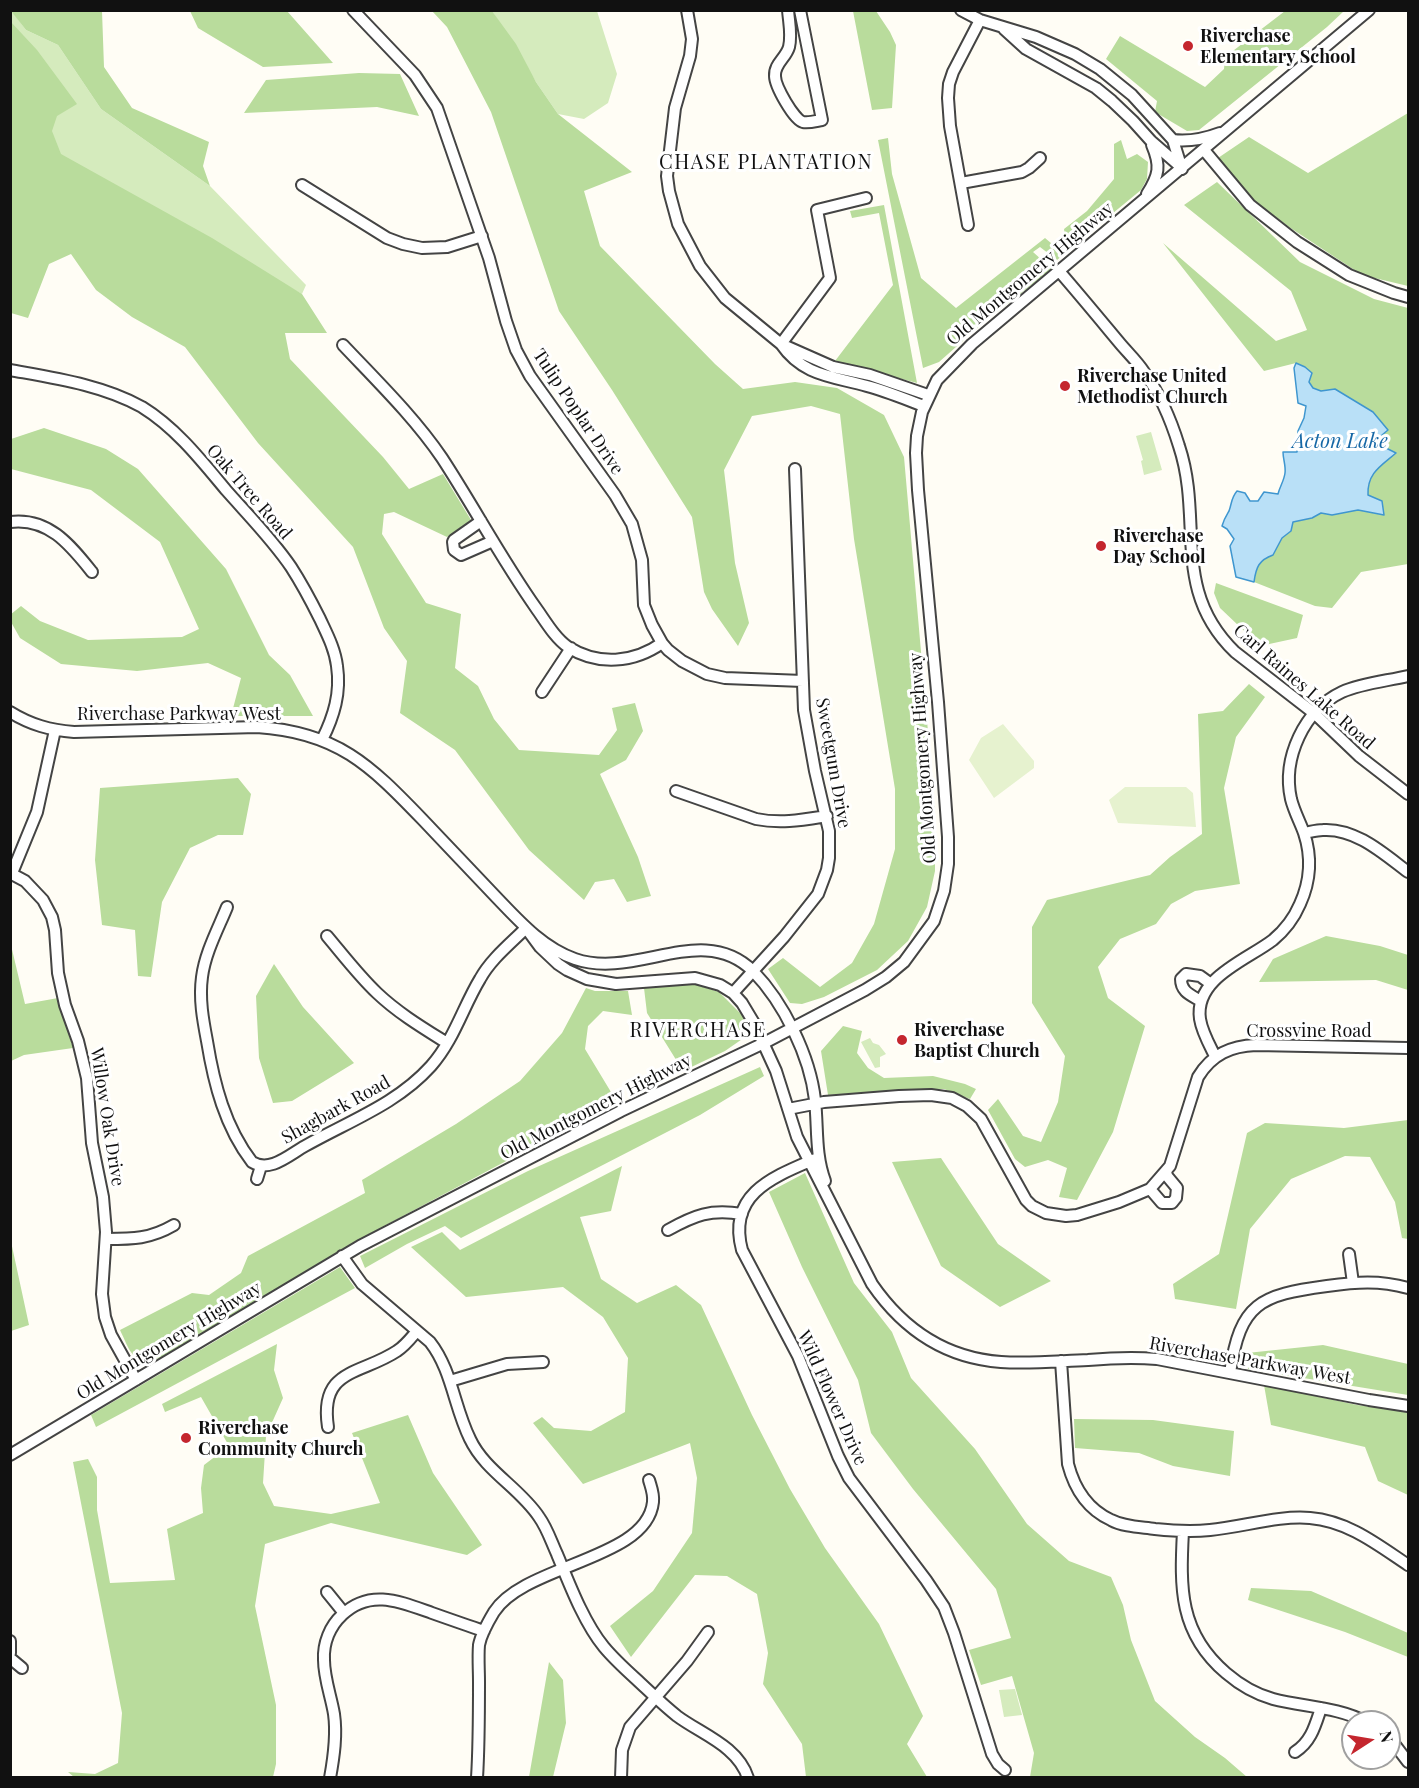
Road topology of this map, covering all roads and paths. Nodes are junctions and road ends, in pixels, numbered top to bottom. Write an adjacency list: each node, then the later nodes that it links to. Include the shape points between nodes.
1 (353, 10): 20 (street, Tulip Poplar Drive, via 415,75 431,98)
2 (687, 10): 23 (street, via 692,39 690,56 675,108 667,166 678,224 710,280 735,307)
3 (788, 10): 4 (street, via 789,50 776,67 776,84 802,122 822,120)
4 (800, 10)
5 (961, 10): 7 (street)
6 (1369, 10): 9 (street, Old Montgomery Highway)
7 (980, 20): 8 (street); 15 (street, via 949,84 947,111)
8 (1003, 28): 10 (street, via 1075,54 1100,69 1132,94); 11 (street, via 1026,49 1096,88)
9 (1229, 129): 10 (street, via 1201,140); 12 (street, Old Montgomery Highway)
10 (1173, 140): 14 (street)
11 (1151, 141): 14 (street); 18 (street, via 1159,165)
12 (1204, 150): 14 (street, Old Montgomery Highway); 22 (street, via 1250,205 1297,242 1348,276)
13 (1040, 158): 15 (street, via 1022,172)
14 (1182, 169): 18 (street, Old Montgomery Highway)
15 (961, 183): 19 (street)
16 (302, 185): 20 (street, via 403,244 447,247)
17 (866, 198): 23 (street, via 817,210 830,278)
18 (1144, 200): 21 (street, Old Montgomery Highway)
19 (968, 225)
20 (482, 236): 32 (street, Tulip Poplar Drive, via 506,321 523,363 632,524 641,554 644,605)
21 (1059, 271): 26 (street, Old Montgomery Highway, via 958,357 937,380); 38 (street, Carl Raines Lake Road, via 1144,371 1167,414 1186,475 1192,562 1200,602 1210,622 1235,651)
22 (1408, 297)
23 (781, 344): 26 (street, via 832,367 870,375)
24 (343, 345): 28 (street, via 421,430)
25 (10, 370): 40 (street, Oak Tree Road, via 100,389 148,412 187,445 275,546 301,584 335,654 337,697)
26 (926, 400): 54 (street, Old Montgomery Highway, via 919,423 916,471 947,827 944,891 934,921 904,962 865,990)
27 (795, 469): 35 (street, Sweetgum Drive)
28 (481, 521): 30 (street); 30 (street, via 454,540 454,550 466,554)
29 (10, 522): 31 (street, via 29,522 55,532)
30 (493, 541): 33 (street, via 551,628)
31 (92, 572)
32 (662, 643): 33 (street, via 643,654 615,660 590,657); 35 (street, Tulip Poplar Drive, via 675,656 707,674)
33 (571, 648): 36 (street)
34 (1408, 676): 38 (street, via 1350,689 1334,696)
35 (802, 681): 43 (street, Sweetgum Drive, via 810,747)
36 (542, 692)
37 (10, 712): 39 (street, Riverchase Parkway West)
38 (1315, 714): 42 (street, Carl Raines Lake Road, via 1359,756); 44 (street, via 1294,748 1289,774 1291,801)
39 (56, 730): 40 (street, Riverchase Parkway West, via 94,733 257,727); 46 (street, via 37,813)
40 (322, 740): 48 (street, Riverchase Parkway West, via 359,759 378,775)
41 (675, 791): 43 (street, via 756,819 796,821)
42 (1408, 794)
43 (827, 816): 50 (street, Sweetgum Drive, via 829,858 818,894)
44 (1304, 833): 45 (street, via 1346,833 1365,841); 51 (street, via 1309,855 1308,882 1295,916 1273,940)
45 (1408, 872)
46 (11, 873): 69 (street, Willow Oak Drive, via 39,894 52,917 62,994 87,1078)
47 (227, 907): 62 (street, via 202,976 203,1021 221,1105 248,1157)
48 (526, 928): 50 (street, Riverchase Parkway West, via 556,950 588,963 627,963 700,950 733,957); 52 (street, Riverchase Parkway West, via 558,964 587,979 616,984 695,978); 55 (street, Shagbark Road, via 481,977)
49 (327, 936): 55 (street, via 383,999)
50 (752, 971): 52 (street, Sweetgum Drive); 54 (street, Riverchase Parkway West, via 773,995)
51 (1211, 984): 53 (street); 53 (street, via 1195,975 1186,974 1181,979 1185,992)
52 (733, 993): 56 (street, Riverchase Parkway West)
53 (1201, 1001): 58 (street, via 1201,1026)
54 (792, 1029): 56 (street, Old Montgomery Highway); 59 (street, Riverchase Parkway West, via 808,1069)
55 (447, 1042): 62 (street, Shagbark Road, via 430,1067 401,1094 274,1164)
56 (764, 1043): 60 (street, Riverchase Parkway West); 71 (street, Old Montgomery Highway, via 621,1111)
57 (1408, 1048): 58 (street, Crossvine Road, via 1250,1046)
58 (1215, 1056): 63 (street, via 1198,1077)
59 (815, 1104): 60 (street); 61 (street, Riverchase Parkway West); 65 (street, via 899,1096 952,1098 981,1119 1026,1200 1038,1210 1054,1215 1077,1215)
60 (788, 1109): 61 (street, Riverchase Parkway West)
61 (813, 1159): 66 (street, Wild Flower Drive, via 759,1186); 75 (street, Riverchase Parkway West, via 865,1273 903,1322 941,1346 983,1360)
62 (261, 1166): 64 (street)
63 (1166, 1171): 65 (street); 65 (street, via 1177,1188 1172,1203 1165,1204)
64 (256, 1179)
65 (1150, 1189)
66 (742, 1214): 68 (street, via 700,1214); 99 (street, Wild Flower Drive, via 742,1250 798,1356 843,1468 944,1607 992,1754)
67 (174, 1225): 69 (street, via 145,1238)
68 (668, 1230)
69 (106, 1239): 78 (street, Willow Oak Drive, via 102,1286 105,1317)
70 (1349, 1254): 72 (street)
71 (342, 1256): 74 (street, via 362,1284); 78 (street, Old Montgomery Highway)
72 (1353, 1283): 73 (street, via 1388,1282); 77 (street, via 1283,1293 1262,1303 1238,1335)
73 (1408, 1288)
74 (417, 1331): 79 (street, via 438,1352); 81 (street, via 399,1350 348,1374 335,1386 327,1401)
75 (1061, 1361): 77 (street, Riverchase Parkway West, via 1144,1358); 84 (street, via 1068,1464 1084,1499 1111,1521)
76 (543, 1362): 79 (street, via 507,1364)
77 (1230, 1373): 80 (street, Riverchase Parkway West)
78 (136, 1380): 82 (street, Old Montgomery Highway)
79 (450, 1381): 86 (street, via 475,1449 537,1514)
80 (1408, 1406)
81 (328, 1427)
82 (10, 1455)
83 (649, 1480): 86 (street, via 653,1503 640,1529 623,1542)
84 (1183, 1531): 85 (street, via 1297,1518 1321,1519 1358,1533); 96 (street, via 1184,1606 1188,1622 1210,1659 1242,1686 1257,1693)
85 (1408, 1565)
86 (563, 1569): 89 (street, via 506,1598); 95 (street, via 596,1636)
87 (327, 1592): 88 (street)
88 (344, 1612): 89 (street, via 370,1600 391,1600); 100 (street, via 330,1628 324,1654 336,1742)
89 (484, 1631): 101 (street, via 479,1654)
90 (708, 1632): 95 (street)
91 (10, 1641): 92 (street)
92 (10, 1653)
93 (10, 1658): 94 (street)
94 (22, 1668)
95 (655, 1697): 102 (street, via 627,1735); 103 (street, via 734,1755)
96 (1322, 1708): 97 (street); 98 (street, via 1308,1741)
97 (1341, 1713)
98 (1295, 1752)
99 (1005, 1770)
100 (330, 1778)
101 (477, 1778)
102 (621, 1778)
103 (748, 1778)

